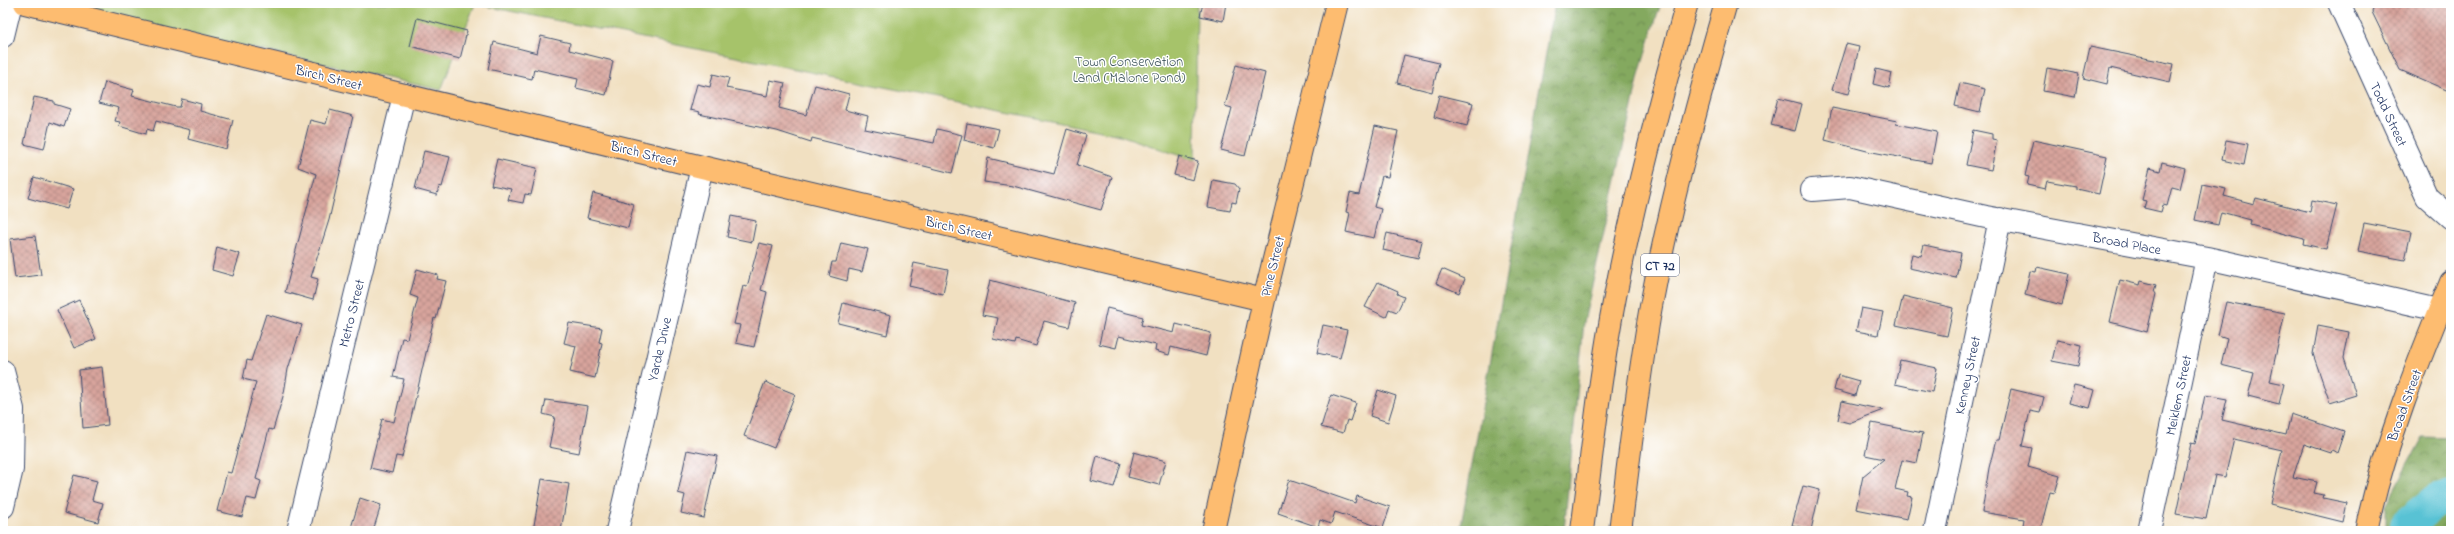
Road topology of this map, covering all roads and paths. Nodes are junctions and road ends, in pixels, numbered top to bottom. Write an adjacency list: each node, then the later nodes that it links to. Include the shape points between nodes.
1 (11, 3): 7 (street)
2 (24, 3): 8 (main road, Birch Street)
3 (1337, 3): 15 (main road, Pine Street)
4 (1687, 3): 22 (main road, CT 72, via 1639,187 1615,297 1598,402)
5 (1726, 3): 23 (main road, CT 72, via 1696,109 1652,304 1635,405)
6 (2346, 7): 11 (street, Todd Street, via 2427,197)
7 (3, 36)
8 (404, 95): 9 (main road, Birch Street); 19 (street, Metro Street)
9 (702, 167): 15 (main road, Birch Street); 20 (street, Yarde Drive)
10 (1812, 190): 12 (street, Broad Place, via 1850,187)
11 (2451, 218)
12 (2000, 220): 13 (street, Broad Place); 24 (street, Kenney Street)
13 (2207, 258): 16 (street, Broad Place); 25 (street, Meiklem Street)
14 (2451, 282): 16 (main road, Broad Street)
15 (1264, 300): 21 (main road, Pine Street)
16 (2439, 310): 26 (main road, Broad Street, via 2374,493)
17 (3, 371): 18 (street, via 13,409 12,469)
18 (3, 507)
19 (298, 531)
20 (617, 531)
21 (1213, 531)
22 (1582, 531)
23 (1620, 531)
24 (1935, 531)
25 (2149, 531)
26 (2366, 531)

